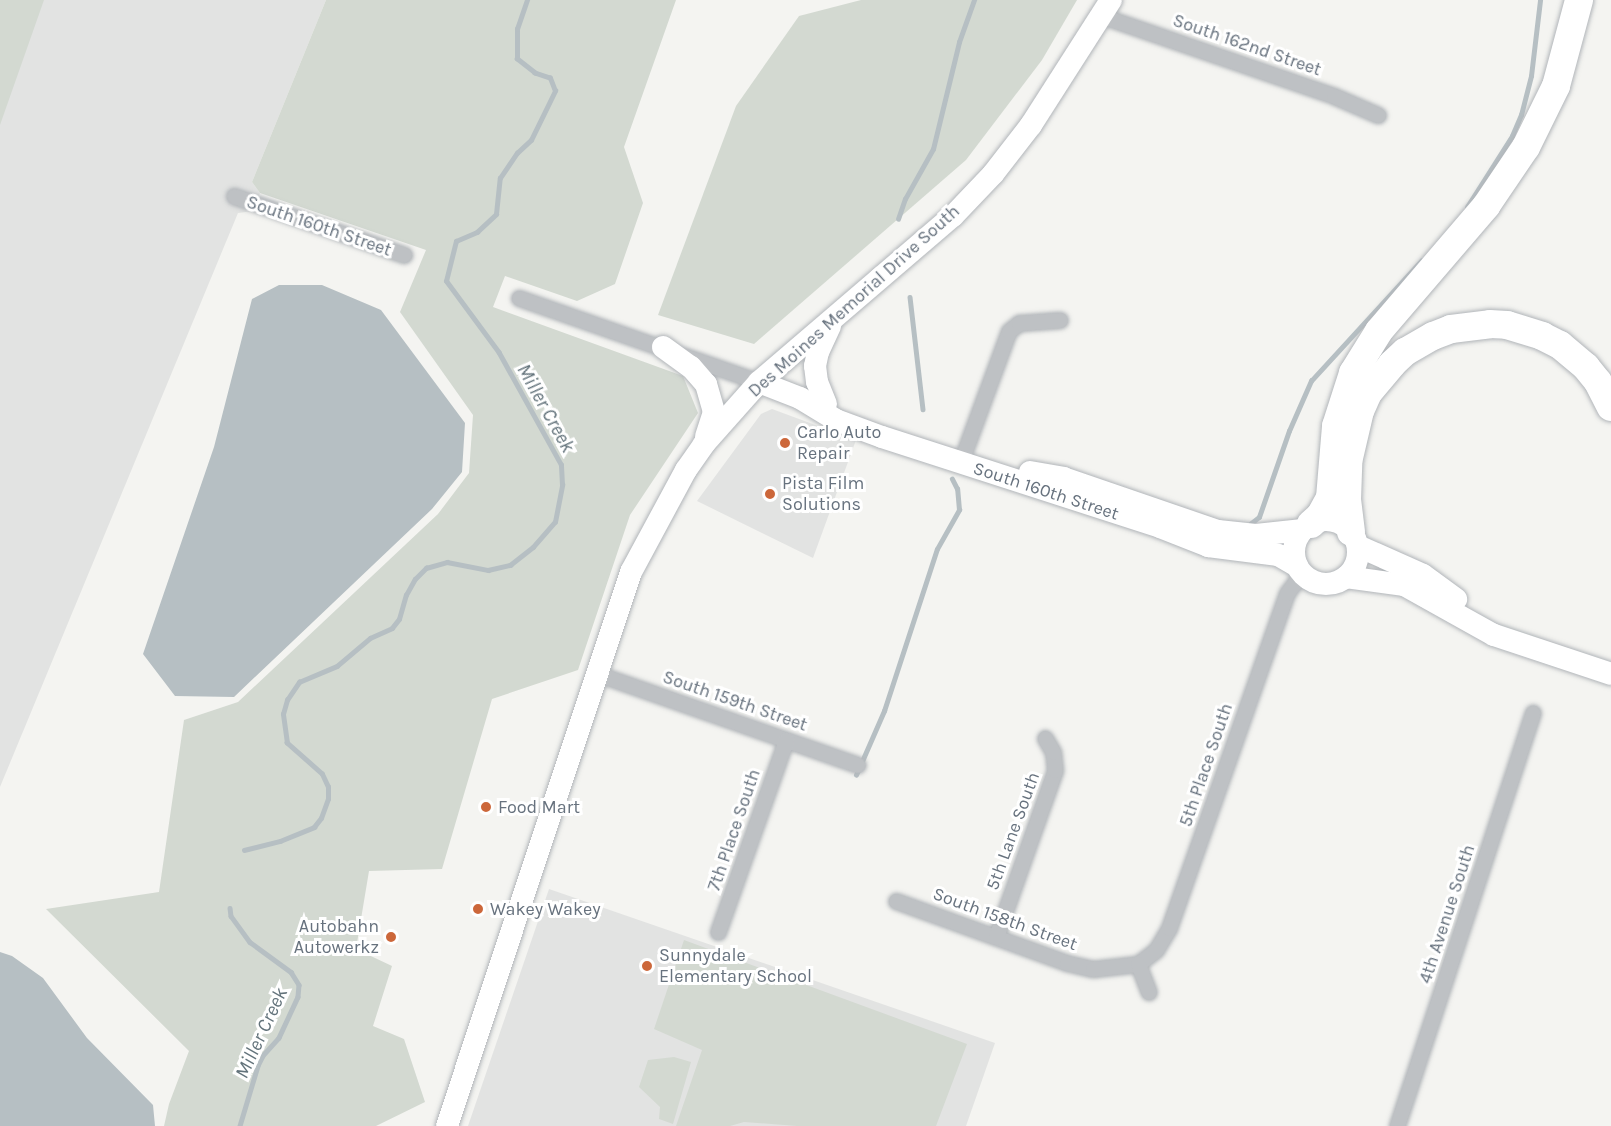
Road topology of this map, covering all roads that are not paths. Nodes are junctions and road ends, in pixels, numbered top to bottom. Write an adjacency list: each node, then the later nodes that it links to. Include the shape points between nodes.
1 (1579, 0): 16 (highway, via 1556,86 1526,147 1486,206 1378,331 1353,373 1336,426 1329,498 1320,516)
2 (1106, 8): 3 (street, South 162nd Street); 7 (main road, Des Moines Memorial Drive South, via 1031,125 993,174 953,216)
3 (1378, 115)
4 (234, 196): 5 (street, South 160th Street)
5 (404, 255)
6 (519, 297): 9 (street, South 160th Street)
7 (835, 317): 10 (main road, Des Moines Memorial Drive South); 12 (main road, via 824,335 815,366)
8 (1060, 320): 15 (street, via 1019,323 1008,332)
9 (663, 347): 10 (street, South 160th Street); 14 (main road, via 691,367 706,384 714,412)
10 (759, 382): 11 (main road, South 160th Street); 14 (main road, Des Moines Memorial Drive South)
11 (800, 398): 12 (main road, South 160th Street); 18 (main road, South 160th Street, via 836,420 925,451 1208,546 1278,555)
12 (826, 404): 15 (main road, South 160th Street)
13 (1611, 407): 17 (highway, via 1598,382 1574,356 1525,330 1507,325 1473,325 1419,342 1380,377 1360,411 1348,462 1347,500)
14 (704, 444): 22 (main road, Des Moines Memorial Drive South, via 631,572)
15 (964, 453): 16 (main road, South 160th Street, via 1019,470 1063,478 1218,531 1256,535)
16 (1307, 527): 17 (main road, via 1333,521); 18 (main road, via 1295,547)
17 (1354, 539): 19 (main road, via 1356,563); 20 (main road, via 1423,575 1488,618)
18 (1300, 569): 19 (main road, via 1319,583 1338,582); 31 (street, 5th Place South, via 1287,593 1169,928 1156,950)
19 (1347, 577): 20 (main road, via 1404,585 1494,635)
20 (1581, 658): 21 (main road); 23 (main road)
21 (1611, 663)
22 (598, 674): 26 (street, South 159th Street); 33 (main road, Des Moines Memorial Drive South)
23 (1611, 674)
24 (1533, 713): 34 (street, 4th Avenue South)
25 (1045, 738): 30 (street, 5th Lane South, via 1053,752 1055,770)
26 (786, 740): 27 (street, South 159th Street); 29 (street, 7th Place South)
27 (858, 765)
28 (896, 901): 30 (street, South 158th Street)
29 (718, 932)
30 (996, 938): 31 (street, South 158th Street, via 1093,969)
31 (1138, 964): 32 (street)
32 (1149, 992)
33 (447, 1126)
34 (1397, 1126)

